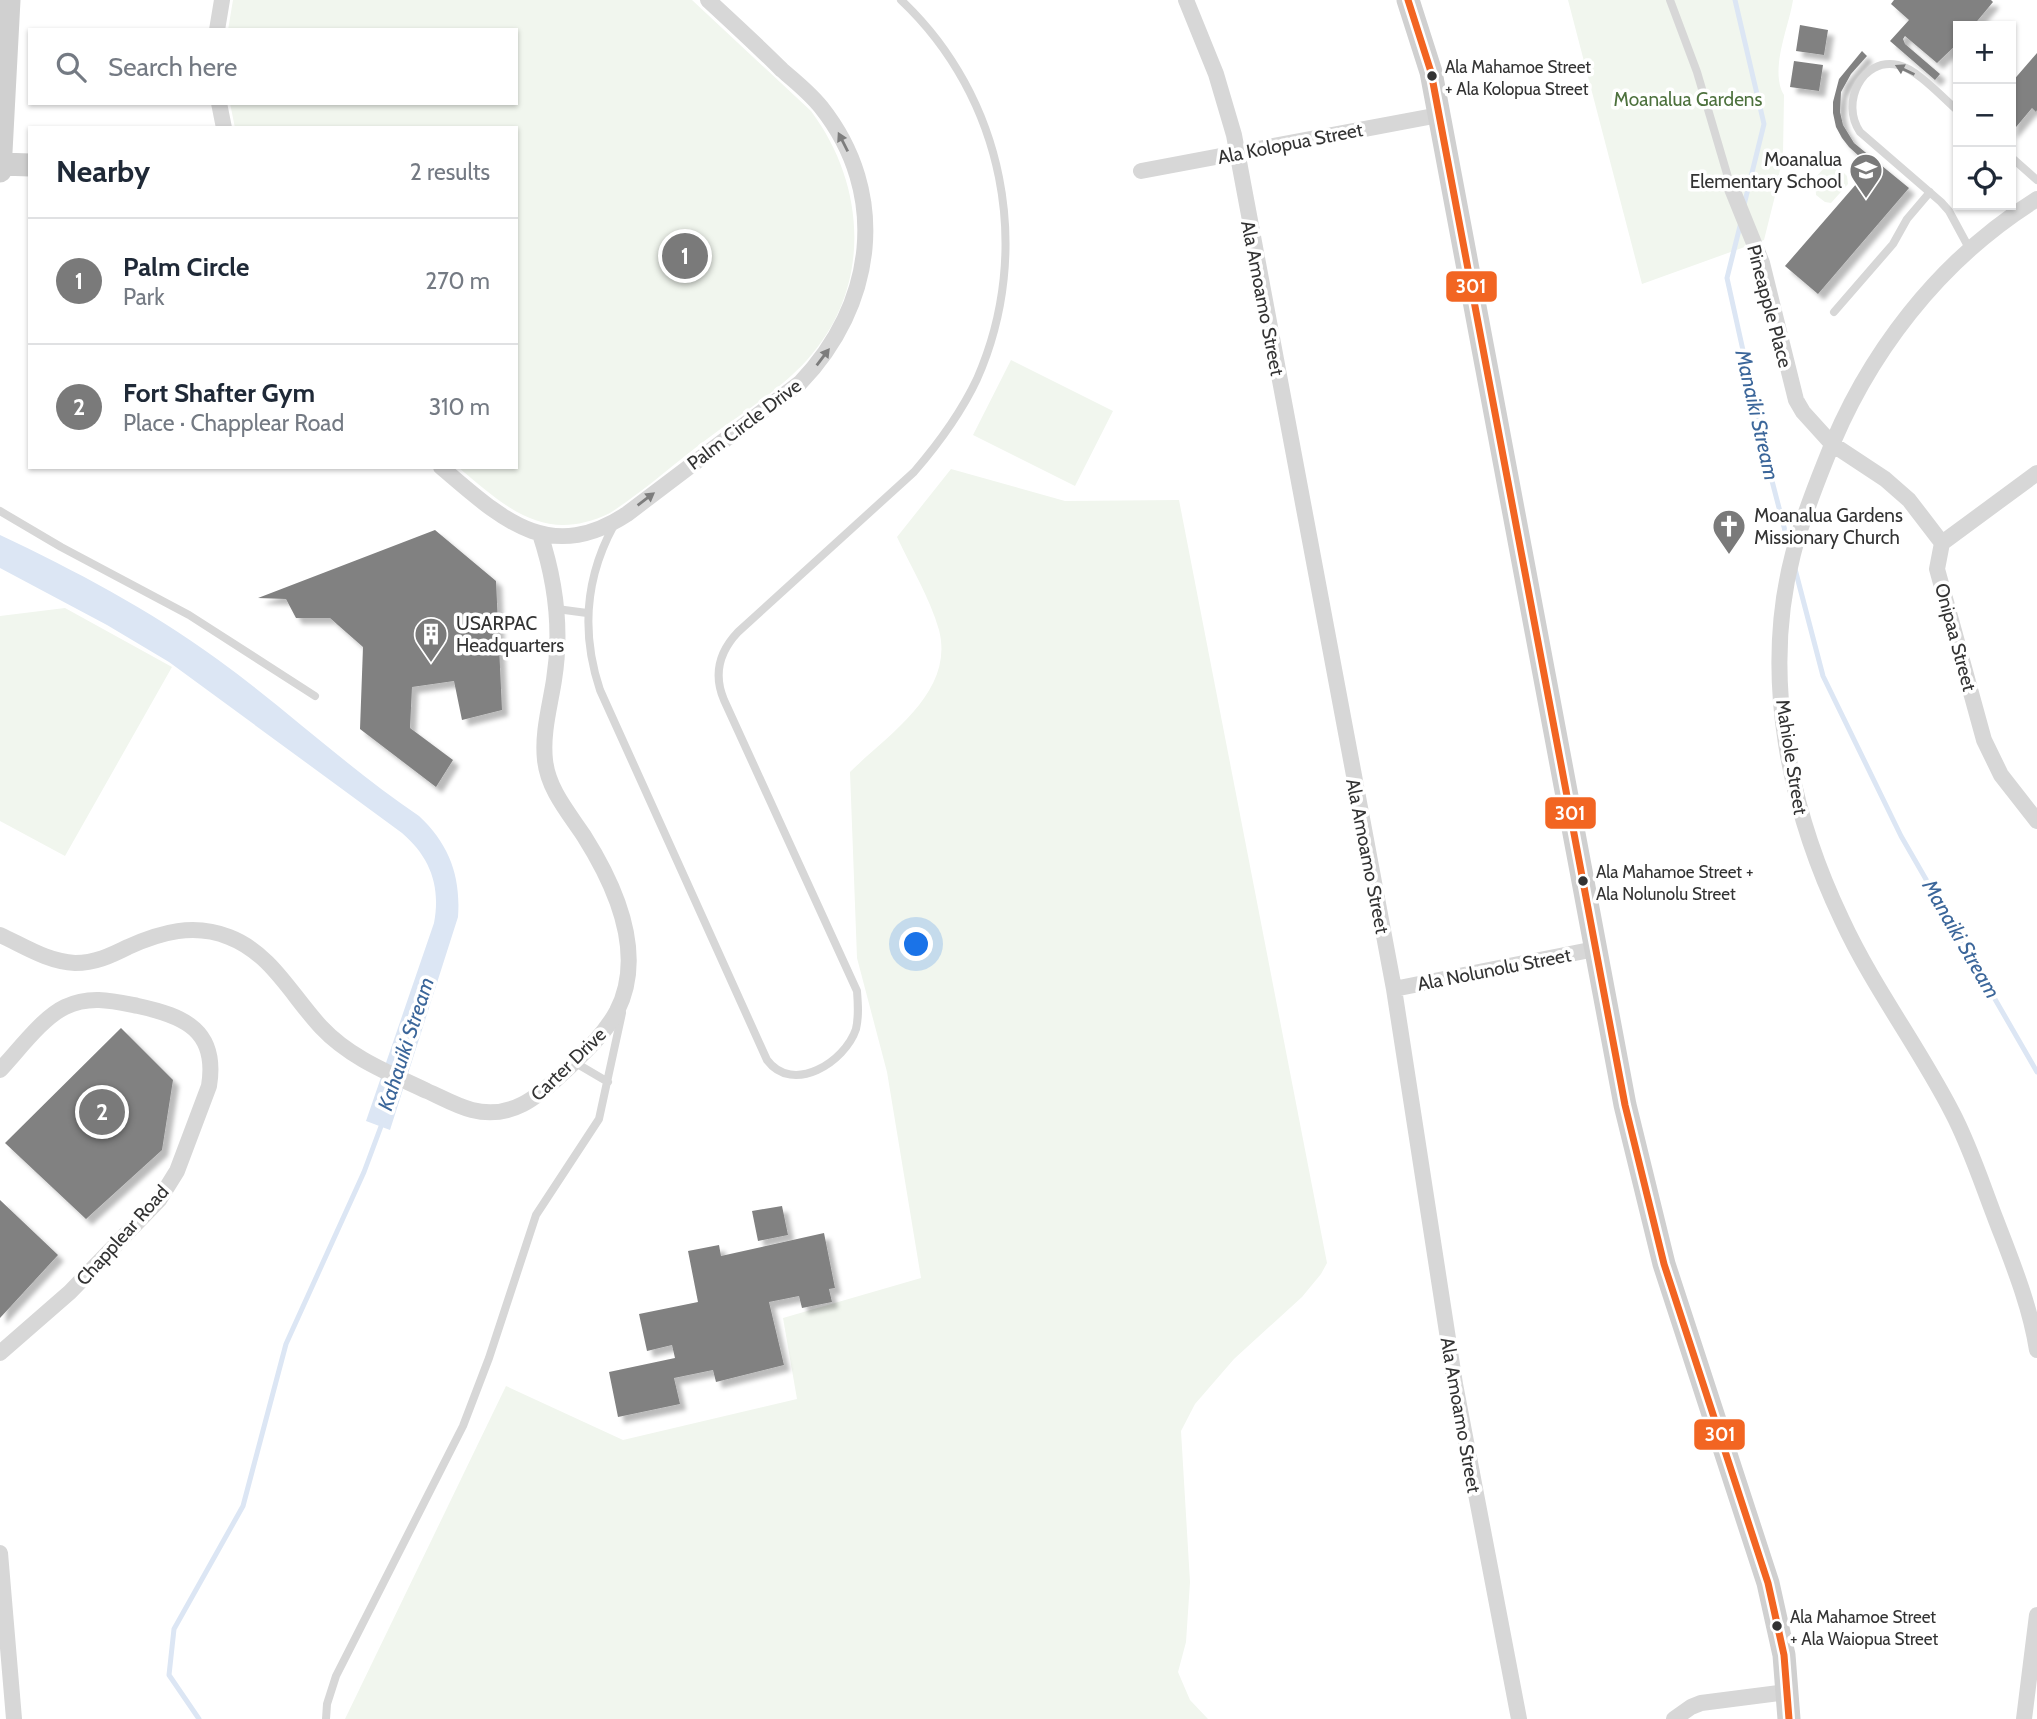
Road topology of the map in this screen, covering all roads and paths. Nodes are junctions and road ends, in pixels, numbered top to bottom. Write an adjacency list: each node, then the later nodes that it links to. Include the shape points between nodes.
1 (9, 0): 16 (street)
2 (222, 0): 8 (street)
3 (708, 0): 28 (street, Palm Circle Drive, one-way to 3, via 800,383 841,330 863,268 863,202 843,140 819,104)
4 (901, 0): 32 (lane, via 961,75 996,158 1006,246 995,328 976,380 932,451 738,632 724,650 718,671 720,691 857,991 858,1016 850,1040 835,1059 820,1068 793,1076 776,1070 767,1060 600,690 590,652)
5 (1186, 0): 13 (street, Ala Amoamo Street, via 1223,93)
6 (1408, 0): 11 (street)
7 (1670, 0): 19 (lane, Pineapple Place, via 1694,62)
8 (218, 28)
9 (219, 105): 12 (street)
10 (1953, 107): 20 (lane, one-way to 20, via 1899,65 1877,67 1855,89 1852,116 1860,132)
11 (1439, 116): 13 (street, Ala Kolopua Street); 36 (street)
12 (224, 126)
13 (1236, 153): 17 (street, Ala Kolopua Street); 37 (street, Ala Amoamo Street)
14 (2016, 161): 18 (lane)
15 (28, 165): 16 (street)
16 (0, 167)
17 (1141, 172)
18 (2037, 180)
19 (1730, 184): 24 (street, Pineapple Place, via 1756,247 1796,400)
20 (1930, 192): 22 (lane, via 1949,211); 23 (lane, via 1893,244)
21 (2037, 199): 22 (street, Mahiole Street)
22 (1969, 248): 24 (street, Mahiole Street, via 1894,332 1871,366)
23 (1834, 312)
24 (1832, 444): 30 (street, via 1895,486); 42 (street, Mahiole Street, via 1792,556 1781,630 1783,714 1795,789 1808,839 1843,923 1968,1147 2021,1288)
25 (443, 469): 29 (street, Palm Circle Drive, via 508,521)
26 (2037, 473): 30 (street)
27 (0, 511): 33 (lane, via 189,615)
28 (615, 522): 29 (street, Palm Circle Drive, via 574,536); 32 (lane, via 598,556)
29 (540, 534): 31 (street, Carter Drive)
30 (1942, 543): 34 (street, Onipaa Street, via 1937,569 1984,740 2001,775)
31 (557, 609): 32 (lane); 38 (street, Carter Drive, via 557,659 544,748 546,771 612,886 625,932)
32 (587, 613)
33 (315, 696)
34 (2037, 821)
35 (0, 935): 39 (street, Carter Drive, via 54,960 78,963 102,960 169,932 197,930 226,936 265,960 333,1038 356,1055 470,1110 498,1112 518,1107 537,1097)
36 (1595, 949): 37 (street, Ala Nolunolu Street); 46 (street, via 1646,1198 1768,1583)
37 (1394, 989): 49 (street, Ala Amoamo Street, via 1455,1384)
38 (625, 993): 39 (street, Carter Drive, via 605,1030); 41 (lane)
39 (574, 1062): 41 (lane)
40 (0, 1070): 43 (street, Chapplear Road, via 53,1014 78,1002 101,999 166,1012 187,1022 208,1051 211,1074 183,1157 159,1200 70,1292)
41 (608, 1082): 48 (lane, via 595,1125 536,1215 463,1426 336,1676)
42 (2037, 1347)
43 (0, 1353)
44 (0, 1553): 47 (street)
45 (2037, 1615): 52 (street)
46 (1787, 1692): 50 (street, via 1701,1703); 51 (street)
47 (14, 1719)
48 (326, 1719)
49 (1519, 1719)
50 (1674, 1719)
51 (1789, 1719)
52 (2024, 1719)

